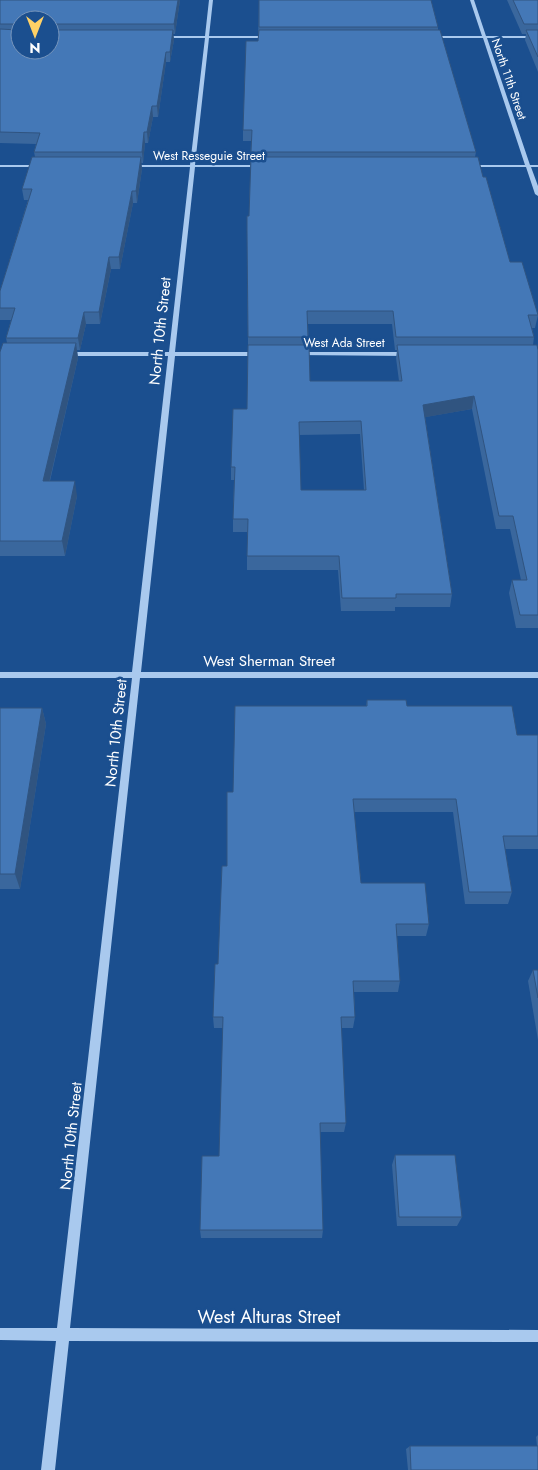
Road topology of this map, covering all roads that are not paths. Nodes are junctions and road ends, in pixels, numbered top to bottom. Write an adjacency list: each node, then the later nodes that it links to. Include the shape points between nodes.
1 (212, 0): 4 (street, North 10th Street)
2 (472, 0): 7 (street, North 11th Street)
3 (153, 37): 4 (street)
4 (207, 37): 5 (street); 12 (street, North 10th Street)
5 (277, 37)
6 (429, 37): 7 (street)
7 (484, 37): 8 (street); 15 (street, North 11th Street)
8 (538, 37)
9 (0, 166): 10 (street)
10 (47, 166)
11 (123, 166): 12 (street, West Resseguie Street)
12 (193, 166): 13 (street, West Resseguie Street); 19 (street, North 10th Street)
13 (269, 166)
14 (466, 166): 15 (street)
15 (529, 166): 16 (street); 17 (street, North 11th Street)
16 (538, 166)
17 (538, 194)
18 (57, 354): 19 (street)
19 (172, 354): 20 (street); 24 (street, North 10th Street)
20 (264, 354)
21 (293, 354): 22 (street, West Ada Street)
22 (410, 354)
23 (0, 675): 24 (street, West Sherman Street)
24 (136, 675): 25 (street, West Sherman Street); 27 (street, North 10th Street)
25 (538, 675)
26 (0, 1334): 27 (street, West Alturas Street)
27 (63, 1334): 28 (street, West Alturas Street); 29 (street, North 10th Street)
28 (538, 1336)
29 (48, 1470)

